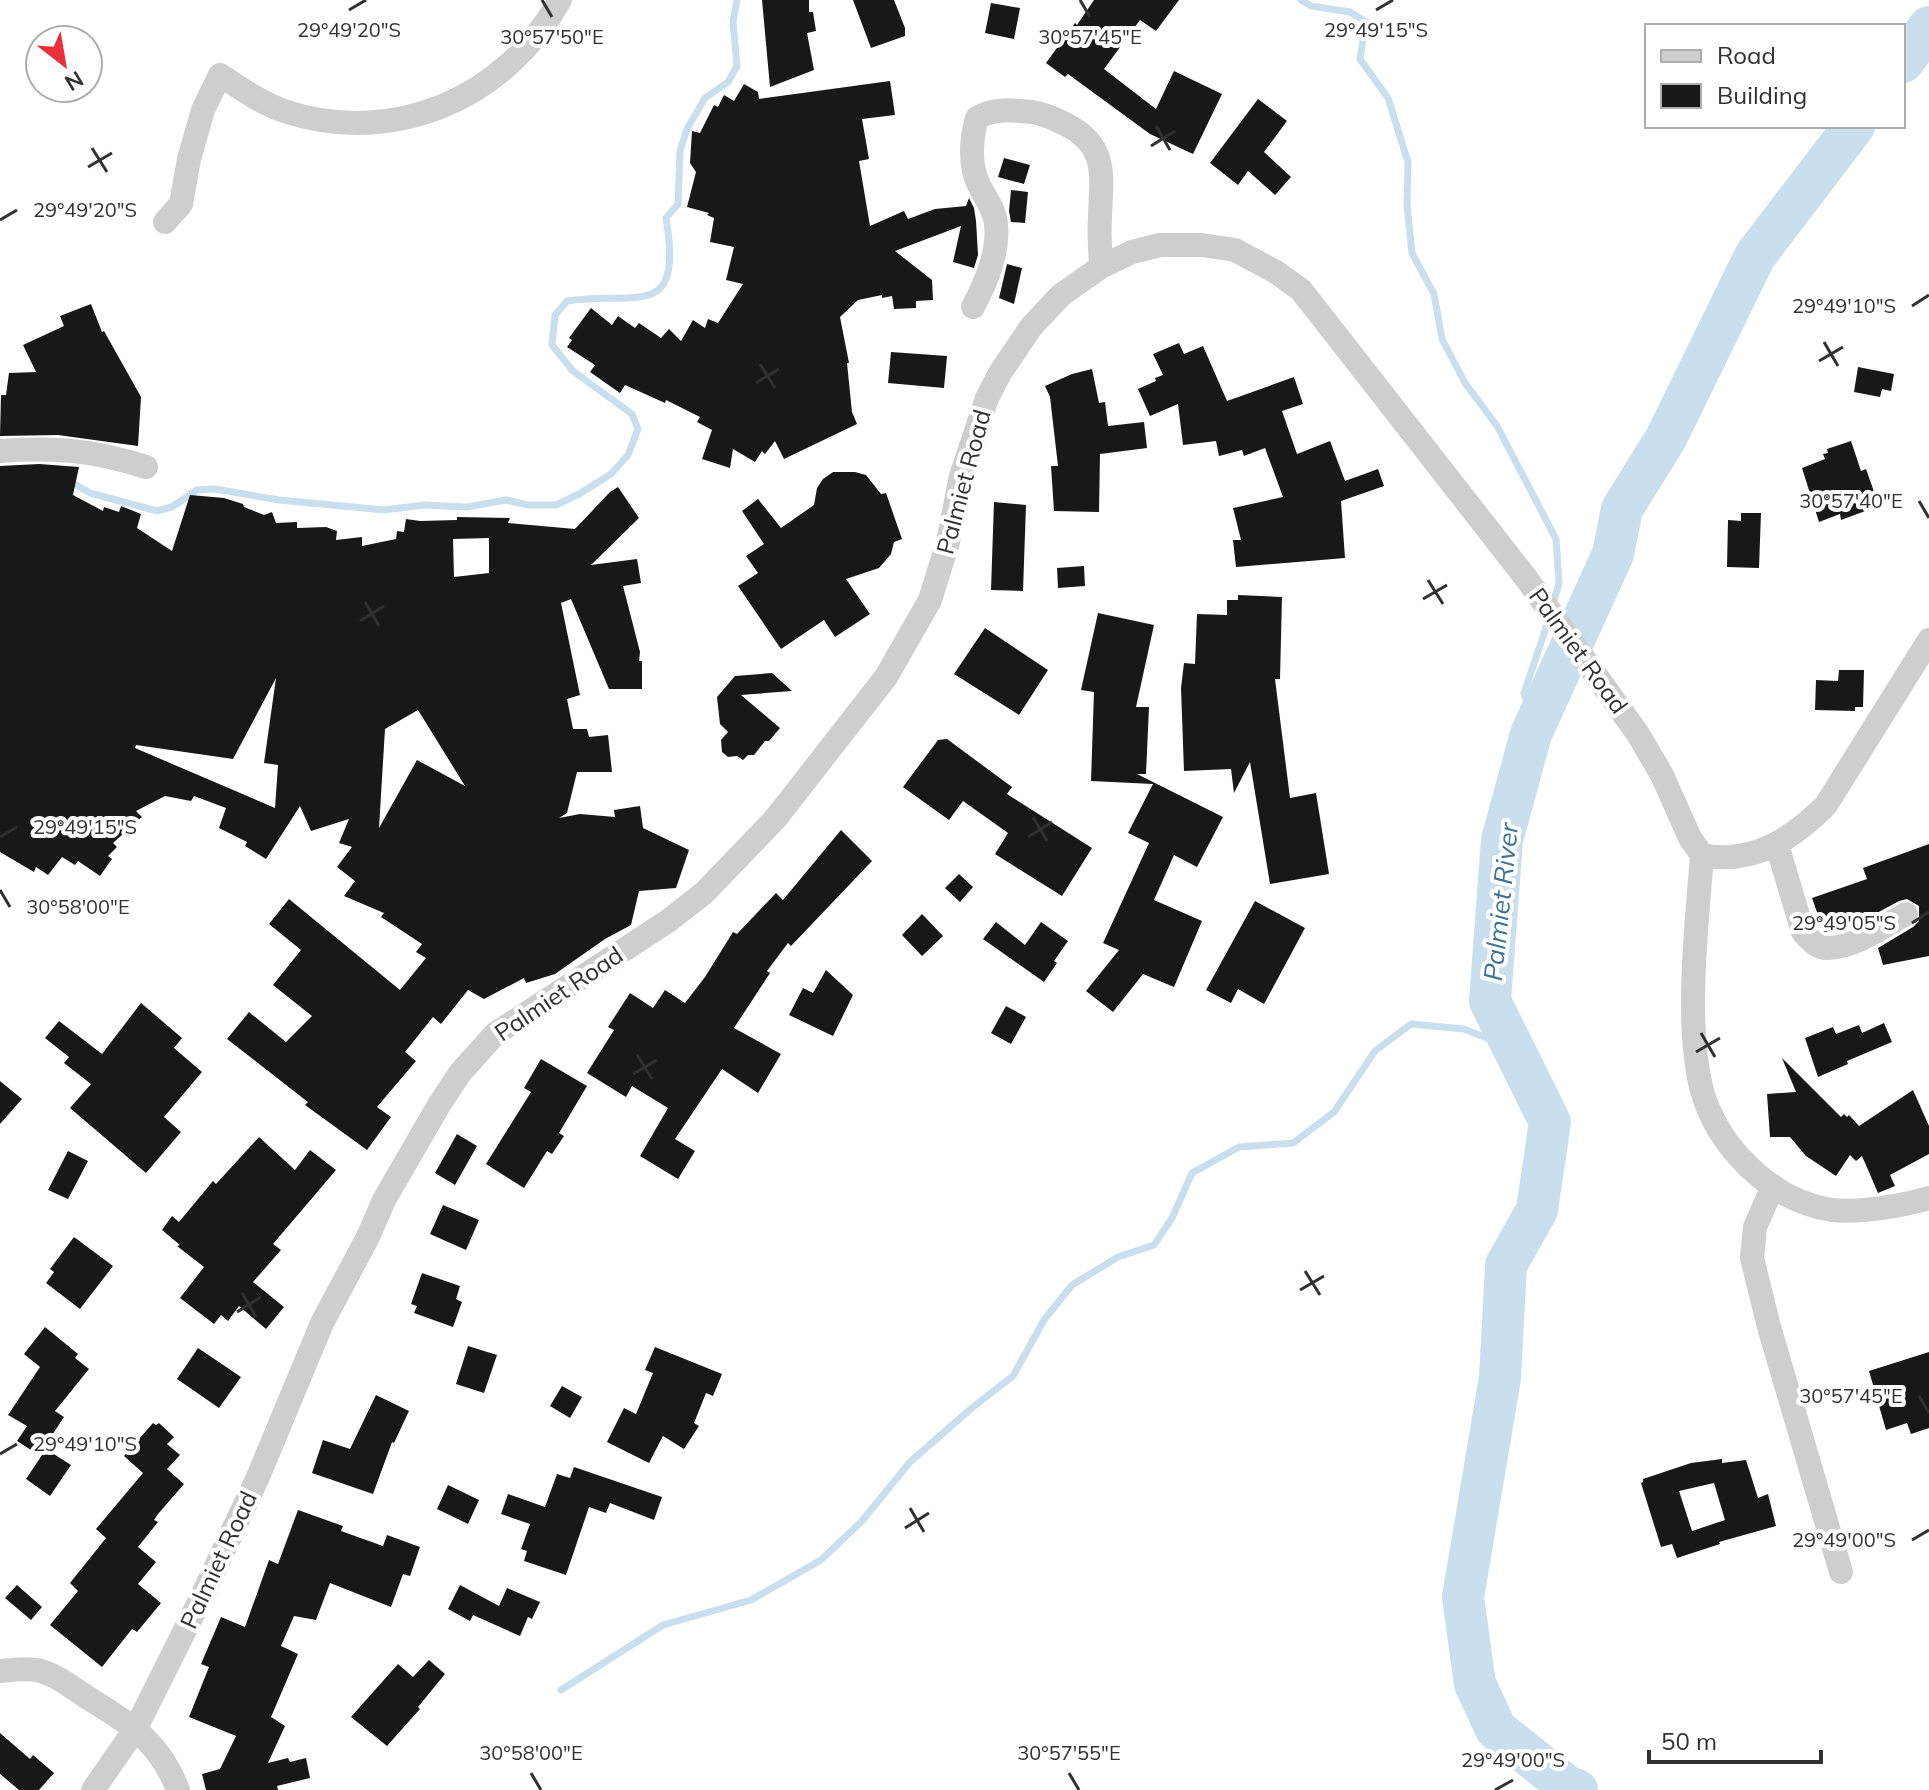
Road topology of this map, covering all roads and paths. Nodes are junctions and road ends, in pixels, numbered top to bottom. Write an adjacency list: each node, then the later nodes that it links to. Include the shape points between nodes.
1 (560, 0): 2 (street, via 518,58 470,95 432,111 384,121 325,121 281,110 220,75 203,110 181,204)
2 (165, 222)
3 (1101, 267): 4 (street, via 1101,164 1089,141 1043,114 987,113 977,118 972,158 977,183 996,221 997,242); 9 (street, Palmiet Road, via 1160,245 1202,245 1235,250 1301,290 1526,578 1638,734); 15 (street, Palmiet Road, via 1061,295 1000,373 961,476 930,600 886,677 776,818 704,893 495,1034 460,1073 384,1200 322,1323 258,1477)
4 (973, 307)
5 (0, 451): 6 (street, via 65,449 111,455)
6 (146, 467)
7 (1929, 640): 8 (street, via 1826,805)
8 (1777, 845): 9 (street, via 1723,859); 10 (street, via 1803,932 1812,944 1827,949 1846,944)
9 (1702, 855): 11 (street, via 1694,1029 1701,1086 1741,1161)
10 (1906, 914)
11 (1773, 1186): 12 (street, via 1800,1202 1834,1210); 13 (street, via 1755,1227 1752,1258)
12 (1929, 1198)
13 (1841, 1572)
14 (0, 1671): 15 (street, via 40,1671 60,1679)
15 (136, 1728): 16 (street, Palmiet Road); 17 (street, via 159,1752)
16 (93, 1790)
17 (178, 1790)

